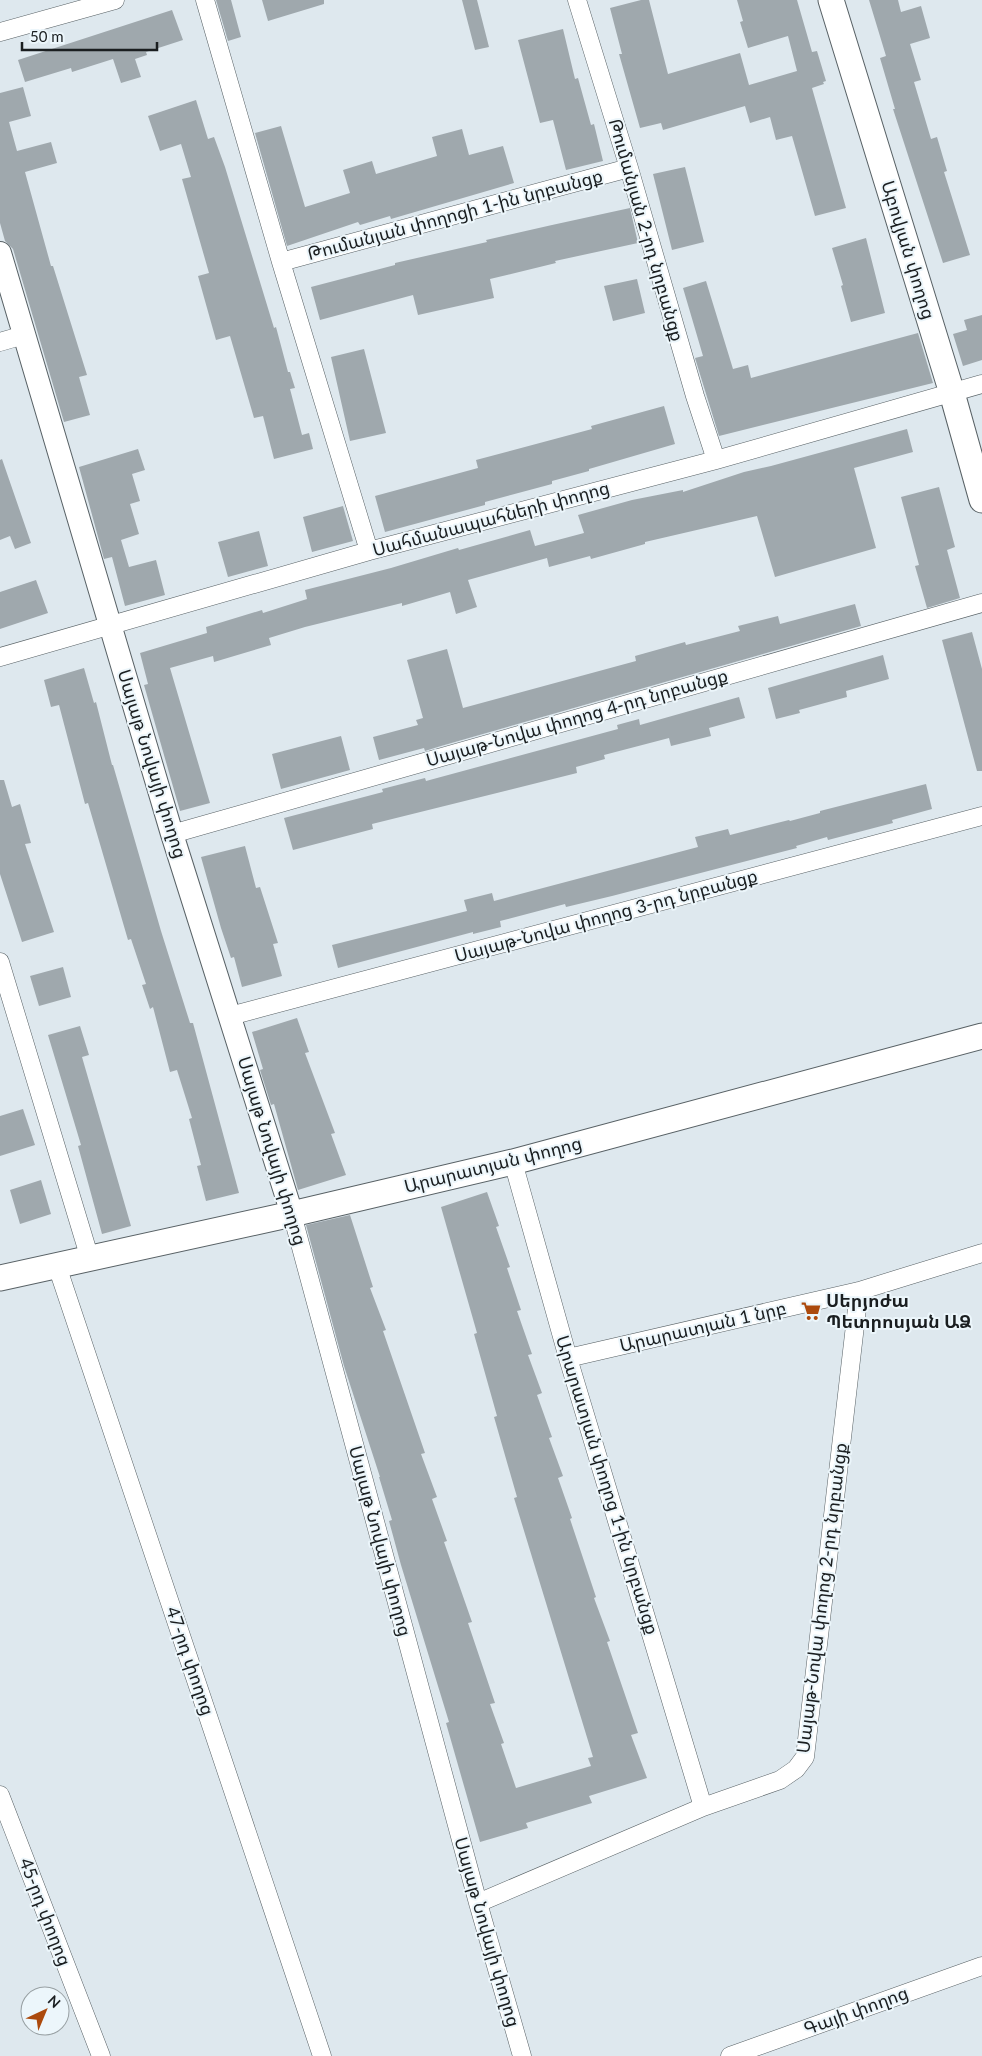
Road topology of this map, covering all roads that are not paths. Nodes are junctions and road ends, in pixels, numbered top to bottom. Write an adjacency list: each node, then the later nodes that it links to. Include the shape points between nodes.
1 (115, 0): 5 (street)
2 (205, 0): 8 (street)
3 (577, 0): 6 (street, Թումանյան 2-րդ նրբանցք)
4 (831, 0): 12 (main road, Աբովյան փողոց)
5 (0, 32)
6 (629, 168): 8 (street, Թումանյան փողոցի 1-ին նրբանցք); 13 (street, Թումանյան 2-րդ նրբանցք)
7 (0, 253): 9 (street, Սայաթ Նովայի փողոց)
8 (281, 262): 15 (street)
9 (24, 335): 10 (street); 17 (street, Սայաթ Նովայի փողոց)
10 (0, 342)
11 (982, 384): 12 (street, Սահմանապահների փողոց)
12 (952, 393): 13 (street, Սահմանապահների փողոց); 14 (main road, Աբովյան փողոց)
13 (716, 460): 15 (street, Սահմանապահների փողոց)
14 (982, 500)
15 (370, 551): 17 (street, Սահմանապահների փողոց)
16 (982, 603): 20 (street, Սայաթ-Նովա փողոց 4-րդ նրբանցք)
17 (111, 624): 18 (street, Սահմանապահների փողոց); 20 (street, Սայաթ Նովայի փողոց)
18 (0, 658)
19 (982, 816): 22 (street, Սայաթ-Նովա փողոց 3-րդ նրբանցք)
20 (172, 834): 22 (street, Սայաթ Նովայի փողոց)
21 (0, 962): 27 (street)
22 (230, 1016): 25 (street, Սայաթ Նովայի փողոց)
23 (982, 1036): 24 (main road, Արարատյան փողոց)
24 (514, 1162): 25 (main road, Արարատյան փողոց); 31 (street, Արարատյան փողոց 1-ին նրբանցք)
25 (292, 1214): 27 (main road, Արարատյան փողոց); 34 (street, Սայաթ Նովայի փողոց)
26 (982, 1254): 30 (street, Արարատյան 1 նրբ)
27 (90, 1258): 28 (main road, Արարատյան փողոց)
28 (57, 1266): 29 (main road, Արարատյան փողոց); 37 (street, 47-րդ փողոց)
29 (0, 1278)
30 (859, 1291): 31 (street, Արարատյան 1 նրբ); 33 (street, Սայաթ-Նովա փողոց 2-րդ նրբանցք, via 805,1757 796,1769 780,1780)
31 (568, 1358): 33 (street, Արարատյան փողոց 1-ին նրբանցք)
32 (0, 1798): 36 (street, 45-րդ փողոց)
33 (703, 1807): 34 (street, Սայաթ-Նովա փողոց 2-րդ նրբանցք)
34 (478, 1903): 38 (street, Սայաթ Նովայի փողոց)
35 (982, 1966): 39 (street, Գայի փողոց)
36 (101, 2056)
37 (322, 2056)
38 (522, 2056)
39 (730, 2056)

